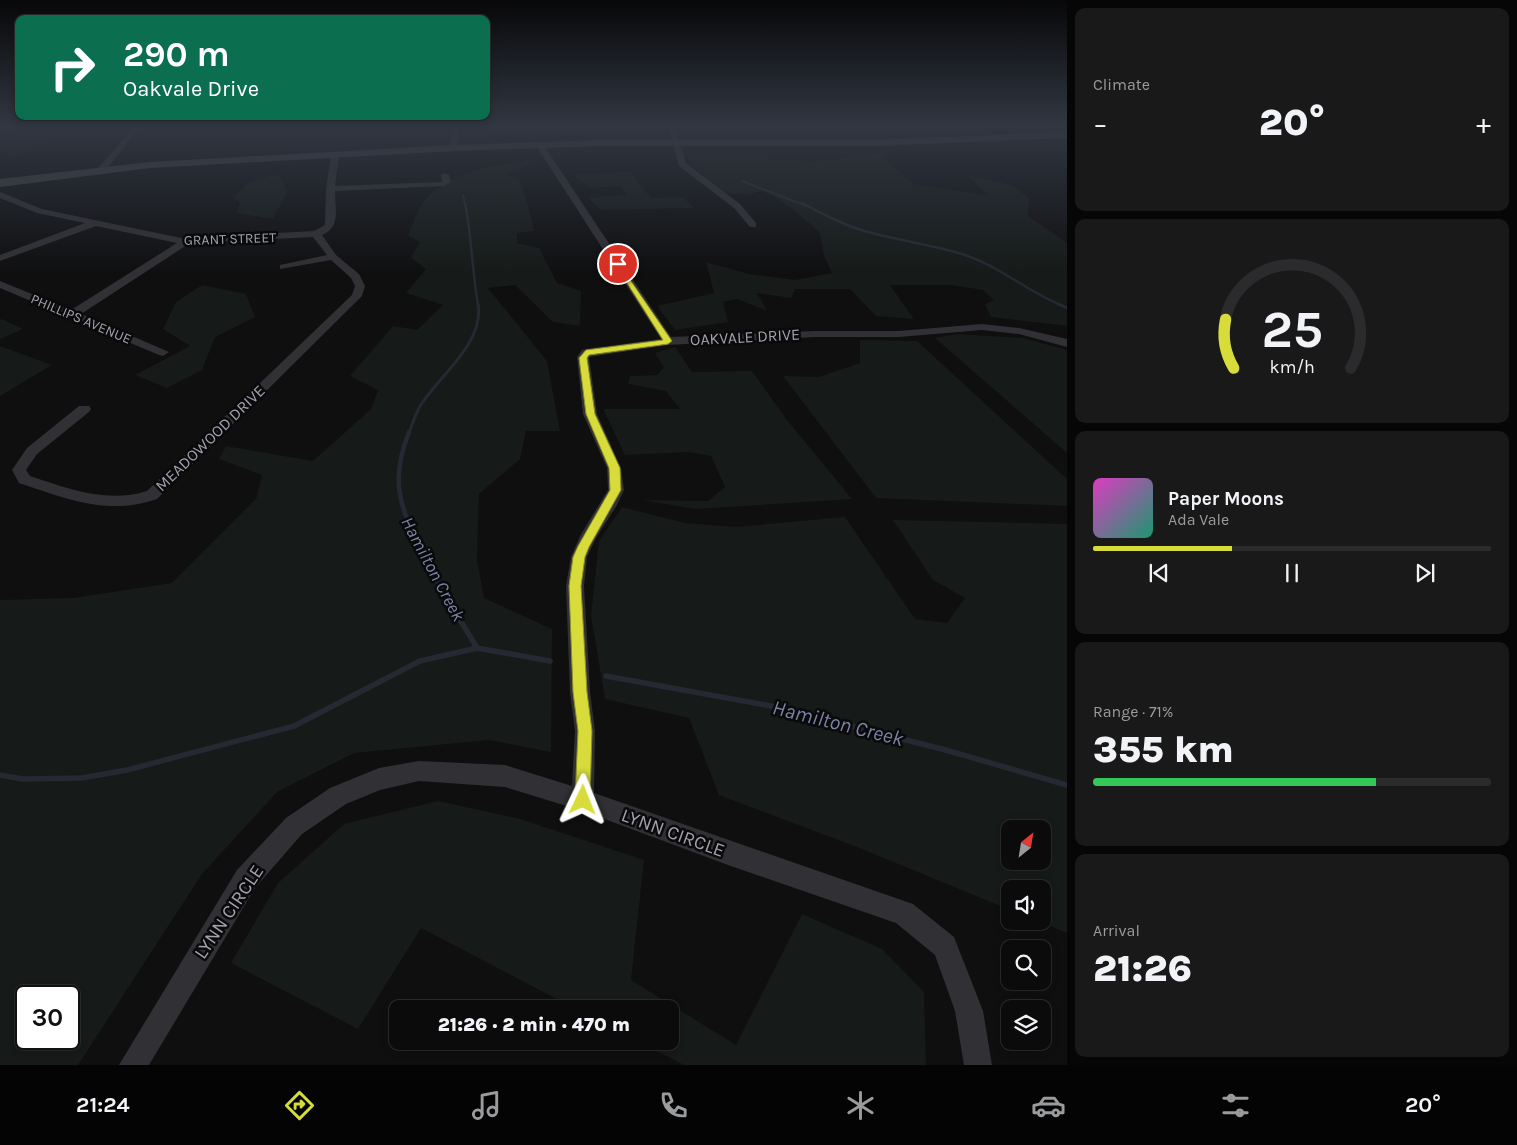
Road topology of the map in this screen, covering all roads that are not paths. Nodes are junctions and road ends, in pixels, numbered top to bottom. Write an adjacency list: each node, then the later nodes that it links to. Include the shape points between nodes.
1 (69, 175): 6 (street)
2 (332, 175): 7 (street)
3 (445, 175): 7 (street, via 447,182 444,184)
4 (560, 175): 18 (street)
5 (696, 175): 10 (street, via 737,206)
6 (3, 184)
7 (330, 190): 11 (street, via 330,225)
8 (0, 195): 9 (street, GRANT STREET, via 40,210)
9 (95, 224): 12 (street, GRANT STREET); 14 (street)
10 (753, 225)
11 (316, 234): 12 (street, GRANT STREET); 13 (street, MEADOWOOD DRIVE)
12 (187, 241): 17 (street)
13 (333, 257): 15 (street); 21 (street, MEADOWOOD DRIVE, via 355,276 360,286 357,296 152,495 136,502 110,502 70,494 24,479 19,470 32,451)
14 (0, 258)
15 (284, 267)
16 (0, 284): 17 (street, PHILLIPS AVENUE)
17 (71, 315): 20 (street, PHILLIPS AVENUE)
18 (668, 341): 19 (street, OAKVALE DRIVE, via 815,334 899,334 982,328 1019,331); 22 (street, OAKVALE DRIVE, via 586,353 583,358 590,414 614,468 616,490 579,557 575,586 585,731)
19 (1067, 343)
20 (163, 352)
21 (84, 409)
22 (583, 800): 23 (street, LYNN CIRCLE, via 505,776 419,772 379,778 338,796 294,826 246,879); 24 (street, LYNN CIRCLE, via 904,914 945,946 969,1012)
23 (133, 1065)
24 (978, 1065)

